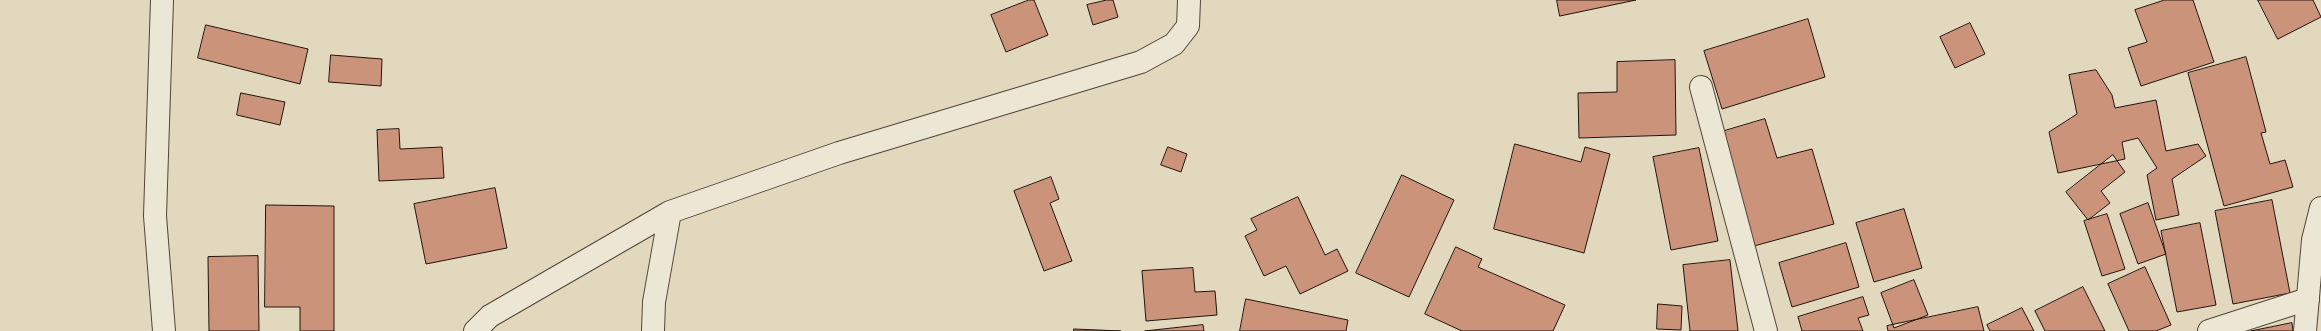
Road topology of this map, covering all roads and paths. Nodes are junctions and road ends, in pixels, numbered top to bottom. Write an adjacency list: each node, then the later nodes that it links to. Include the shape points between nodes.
1 (162, 0): 7 (street, via 155,216)
2 (1189, 0): 5 (street, via 1188,26 1174,44 1141,62 839,153)
3 (1701, 87): 10 (street)
4 (2321, 208): 6 (street, via 2313,240)
5 (670, 212): 8 (street, via 490,316); 9 (street, via 654,302)
6 (2308, 299): 11 (street); 12 (street)
7 (164, 331)
8 (475, 331)
9 (652, 331)
10 (1766, 331)
11 (2209, 331)
12 (2306, 331)

